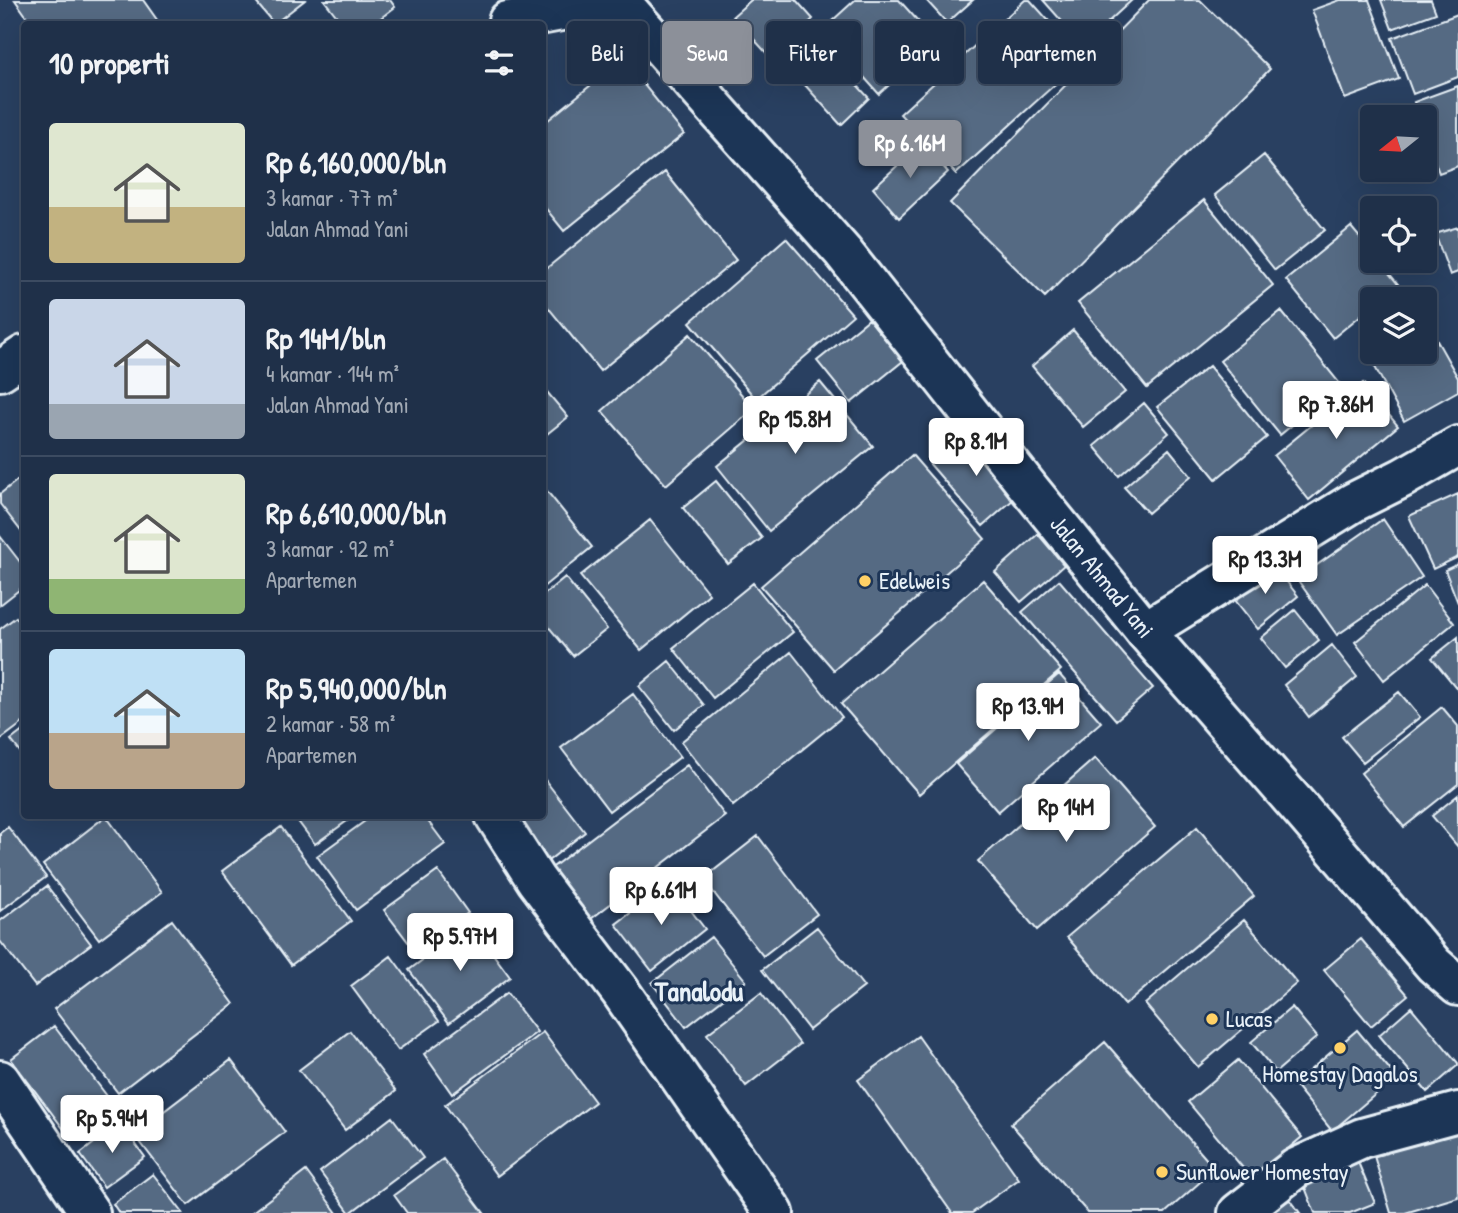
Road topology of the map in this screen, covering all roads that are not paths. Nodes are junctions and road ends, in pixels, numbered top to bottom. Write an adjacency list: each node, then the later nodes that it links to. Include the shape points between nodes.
1 (620, 0): 2 (main road); 6 (main road, Jalan Ahmad Yani, via 843,252)
2 (510, 15)
3 (21, 357): 4 (main road)
4 (0, 371)
5 (1458, 446): 6 (main road, via 1354,502)
6 (1145, 631): 8 (main road, Jalan Ahmad Yani, via 1434,965)
7 (497, 819): 12 (main road)
8 (1458, 986)
9 (0, 1080): 11 (main road)
10 (1458, 1112): 13 (main road, via 1362,1138 1296,1168)
11 (90, 1213)
12 (774, 1213)
13 (1238, 1213)

